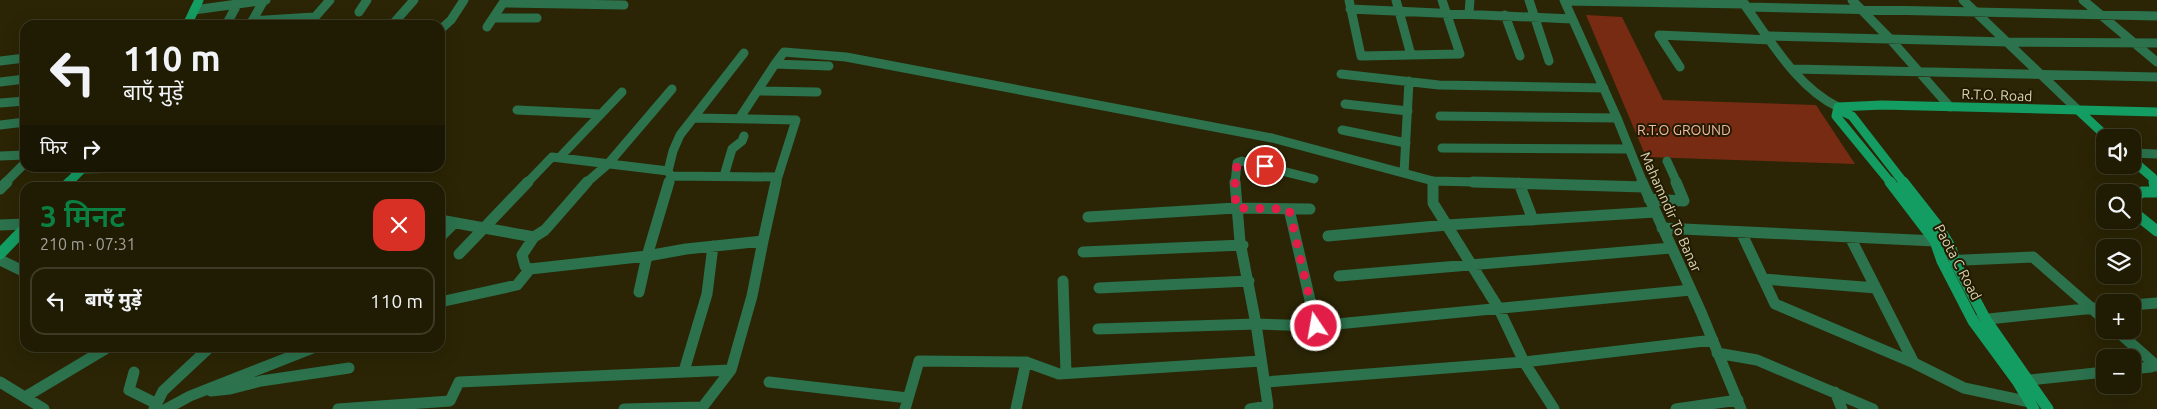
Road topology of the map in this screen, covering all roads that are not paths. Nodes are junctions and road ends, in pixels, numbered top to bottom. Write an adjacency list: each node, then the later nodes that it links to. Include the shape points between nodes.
1 (199, 0): 21 (street)
2 (261, 0): 16 (street); 37 (street)
3 (330, 0): 30 (street)
4 (367, 0): 23 (street)
5 (414, 0): 40 (street)
6 (464, 0): 41 (street)
7 (1396, 0): 22 (street)
8 (1442, 0): 24 (street)
9 (1470, 0): 26 (street)
10 (1529, 0): 31 (street)
11 (1564, 0): 17 (street); 34 (street, Mahamndir To Banar)
12 (1852, 0): 20 (street)
13 (1963, 0): 25 (street)
14 (2083, 0): 27 (street)
15 (504, 2): 18 (street); 32 (street)
16 (238, 3): 21 (street); 36 (street)
17 (1744, 4): 20 (street); 43 (street)
18 (624, 5)
19 (1350, 5): 22 (street); 49 (street, via 1361,56)
20 (1860, 8): 25 (street); 44 (street)
21 (194, 10): 35 (street)
22 (1399, 10): 24 (street); 49 (street)
23 (359, 12)
24 (1446, 12): 26 (street); 49 (street, via 1460,54)
25 (1975, 12): 27 (street); 45 (street)
26 (1469, 13): 28 (street)
27 (2101, 14): 29 (street); 46 (street)
28 (1505, 15): 31 (street); 50 (street)
29 (2157, 16)
30 (314, 17): 38 (street); 39 (street)
31 (1535, 17): 34 (street); 53 (street)
32 (493, 18): 33 (street); 42 (street)
33 (537, 18)
34 (1572, 18): 66 (street, Mahamndir To Banar)
35 (189, 20)
36 (229, 20)
37 (252, 20)
38 (282, 20)
39 (312, 20)
40 (396, 20)
41 (445, 25)
42 (487, 27)
43 (1770, 38): 44 (street); 57 (street, via 1659,36); 58 (street)
44 (1891, 40): 45 (street); 59 (street)
45 (2008, 42): 46 (street); 61 (street)
46 (2134, 42): 47 (street); 54 (street)
47 (2157, 43)
48 (744, 53): 82 (street)
49 (1411, 55)
50 (1520, 56)
51 (20, 59): 52 (street)
52 (0, 61)
53 (1549, 61)
54 (2157, 62)
55 (775, 64): 56 (street); 68 (street); 104 (street, via 784,52 846,57 1272,138)
56 (829, 66)
57 (1680, 67)
58 (1793, 69): 59 (street); 75 (street, via 1820,98)
59 (1919, 72): 61 (street); 74 (street)
60 (1342, 74): 64 (street)
61 (2042, 74): 62 (street); 78 (street)
62 (2157, 77)
63 (20, 80): 65 (street)
64 (1409, 81): 66 (street, via 1439,85); 77 (street)
65 (0, 82)
66 (1604, 88): 83 (street, Mahamndir To Banar)
67 (672, 89): 99 (street)
68 (758, 91): 70 (street); 84 (street)
69 (622, 92): 80 (street)
70 (817, 92)
71 (20, 101): 72 (street)
72 (0, 103)
73 (1346, 104): 77 (street)
74 (1950, 107): 75 (street, R.T.O. Road, via 1882,105); 78 (street, R.T.O. Road)
75 (1839, 109): 138 (street, Paota C Road, via 1836,116); 148 (street, via 1852,116 1939,228)
76 (518, 110): 80 (street)
77 (1408, 111): 90 (street)
78 (2079, 111): 79 (street, R.T.O. Road); 87 (street)
79 (2157, 112)
80 (600, 114): 97 (street)
81 (1440, 116): 83 (street)
82 (695, 118): 84 (street); 103 (street, via 680,135)
83 (1617, 118): 92 (street, Mahamndir To Banar)
84 (739, 119): 106 (street, via 796,120)
85 (20, 123): 86 (street)
86 (0, 125)
87 (2098, 129)
88 (1342, 130): 90 (street)
89 (744, 136): 105 (street, via 732,149)
90 (1406, 143): 104 (street)
91 (1442, 148): 92 (street)
92 (1628, 149): 111 (street, Mahamndir To Banar)
93 (2141, 153): 94 (street)
94 (2157, 154)
95 (20, 155): 96 (street)
96 (0, 156)
97 (559, 158): 99 (street); 128 (street, via 552,157)
98 (1667, 161): 115 (street, via 1684,201)
99 (608, 164): 103 (street); 135 (street, via 582,187 545,230)
100 (20, 168): 112 (street)
101 (2141, 168): 113 (street, via 2153,178)
102 (78, 172): 109 (street)
103 (669, 173): 105 (street); 145 (street)
104 (1404, 173): 108 (street)
105 (724, 176): 106 (street)
106 (777, 177): 137 (street)
107 (1314, 179): 116 (street, via 1239,162 1235,176)
108 (1433, 181): 110 (street); 127 (street, via 1433,203)
109 (69, 182)
110 (1519, 183): 111 (street); 122 (street)
111 (1644, 187): 115 (street, Mahamndir To Banar)
112 (0, 189)
113 (2156, 192): 114 (street)
114 (2141, 193)
115 (1649, 199): 119 (street, Mahamndir To Banar)
116 (1236, 208): 117 (street); 120 (street); 139 (street)
117 (1289, 209): 118 (street); 170 (street)
118 (1310, 209)
119 (1655, 212): 122 (street); 129 (street, Mahamndir To Banar)
120 (1088, 216)
121 (2141, 218): 130 (street)
122 (1532, 220): 127 (street)
123 (445, 221): 124 (street)
124 (454, 223): 128 (street); 131 (street)
125 (20, 224): 126 (street)
126 (0, 225)
127 (1447, 225): 134 (street); 149 (street)
128 (484, 228): 135 (street); 144 (street)
129 (1662, 228): 132 (street); 141 (street, Mahamndir To Banar)
130 (2157, 231)
131 (445, 232)
132 (1741, 232): 136 (street); 153 (street)
133 (20, 233): 143 (street)
134 (1328, 236)
135 (534, 237): 150 (street, via 522,255 525,266)
136 (1850, 237): 138 (street); 157 (street)
137 (763, 241): 140 (street); 185 (street, via 752,296)
138 (1935, 241): 147 (street, Paota C Road)
139 (1243, 245): 142 (street); 155 (street)
140 (714, 246): 145 (street); 186 (street, via 708,287)
141 (1671, 248): 149 (street); 158 (street, Mahamndir To Banar)
142 (1083, 252)
143 (0, 254)
144 (459, 254)
145 (647, 256): 150 (street); 159 (street)
146 (0, 260): 151 (street)
147 (1942, 261): 148 (street); 167 (street, Paota C Road)
148 (1955, 262): 163 (street, via 2033,257); 168 (street)
149 (1472, 265): 152 (street); 165 (street)
150 (530, 269): 160 (street, via 517,285)
151 (20, 270)
152 (1339, 276)
153 (1763, 279): 157 (street); 181 (street, via 1775,304)
154 (1063, 281): 188 (street)
155 (1249, 281): 156 (street); 169 (street)
156 (1099, 288)
157 (1876, 288): 181 (street)
158 (1691, 290): 165 (street); 173 (street, Mahamndir To Banar)
159 (640, 292)
160 (445, 301)
161 (2157, 303): 162 (street)
162 (2141, 304)
163 (2092, 308): 164 (street); 166 (street); 168 (street)
164 (2096, 308)
165 (1499, 309): 170 (street); 180 (street)
166 (2096, 312)
167 (1973, 320): 168 (street); 191 (street, Paota C Road)
168 (1986, 320): 190 (street)
169 (1256, 324): 170 (street); 171 (street); 178 (street)
170 (1316, 326)
171 (1098, 329)
172 (2125, 339): 183 (street)
173 (1713, 340): 177 (street, Mahamndir To Banar); 180 (street)
174 (100, 352): 197 (street)
175 (205, 352): 201 (street, via 164,391)
176 (303, 352): 195 (street)
177 (1717, 353): 196 (street, via 1757,360); 199 (street, Mahamndir To Banar)
178 (1261, 361): 188 (street); 194 (street)
179 (1026, 362): 188 (street, via 1059,374); 198 (street, via 919,361); 206 (street)
180 (1524, 362): 194 (street); 208 (street)
181 (1914, 363): 200 (street, via 1964,388)
182 (349, 368): 195 (street, via 261,381 230,390)
183 (2156, 368): 184 (street)
184 (2141, 369)
185 (731, 370): 186 (street); 202 (street)
186 (684, 371): 204 (street, via 459,382 450,401)
187 (134, 372): 201 (street, via 129,390)
188 (1066, 373)
189 (2096, 373): 190 (street)
190 (2030, 380): 191 (street); 212 (street)
191 (2017, 381): 200 (street, Paota C Road)
192 (0, 382): 197 (street)
193 (769, 382): 198 (street)
194 (1264, 382): 207 (street, via 1268,406)
195 (203, 391): 201 (street)
196 (1835, 392): 210 (street); 211 (street)
197 (25, 397): 203 (street)
198 (907, 404)
199 (1739, 404): 209 (street)
200 (2032, 405)
201 (159, 407)
202 (702, 408): 205 (street)
203 (44, 409)
204 (338, 409)
205 (624, 409)
206 (1016, 409)
207 (1250, 409)
208 (1554, 409)
209 (1676, 409)
210 (1842, 409)
211 (1872, 409)
212 (2048, 409)

